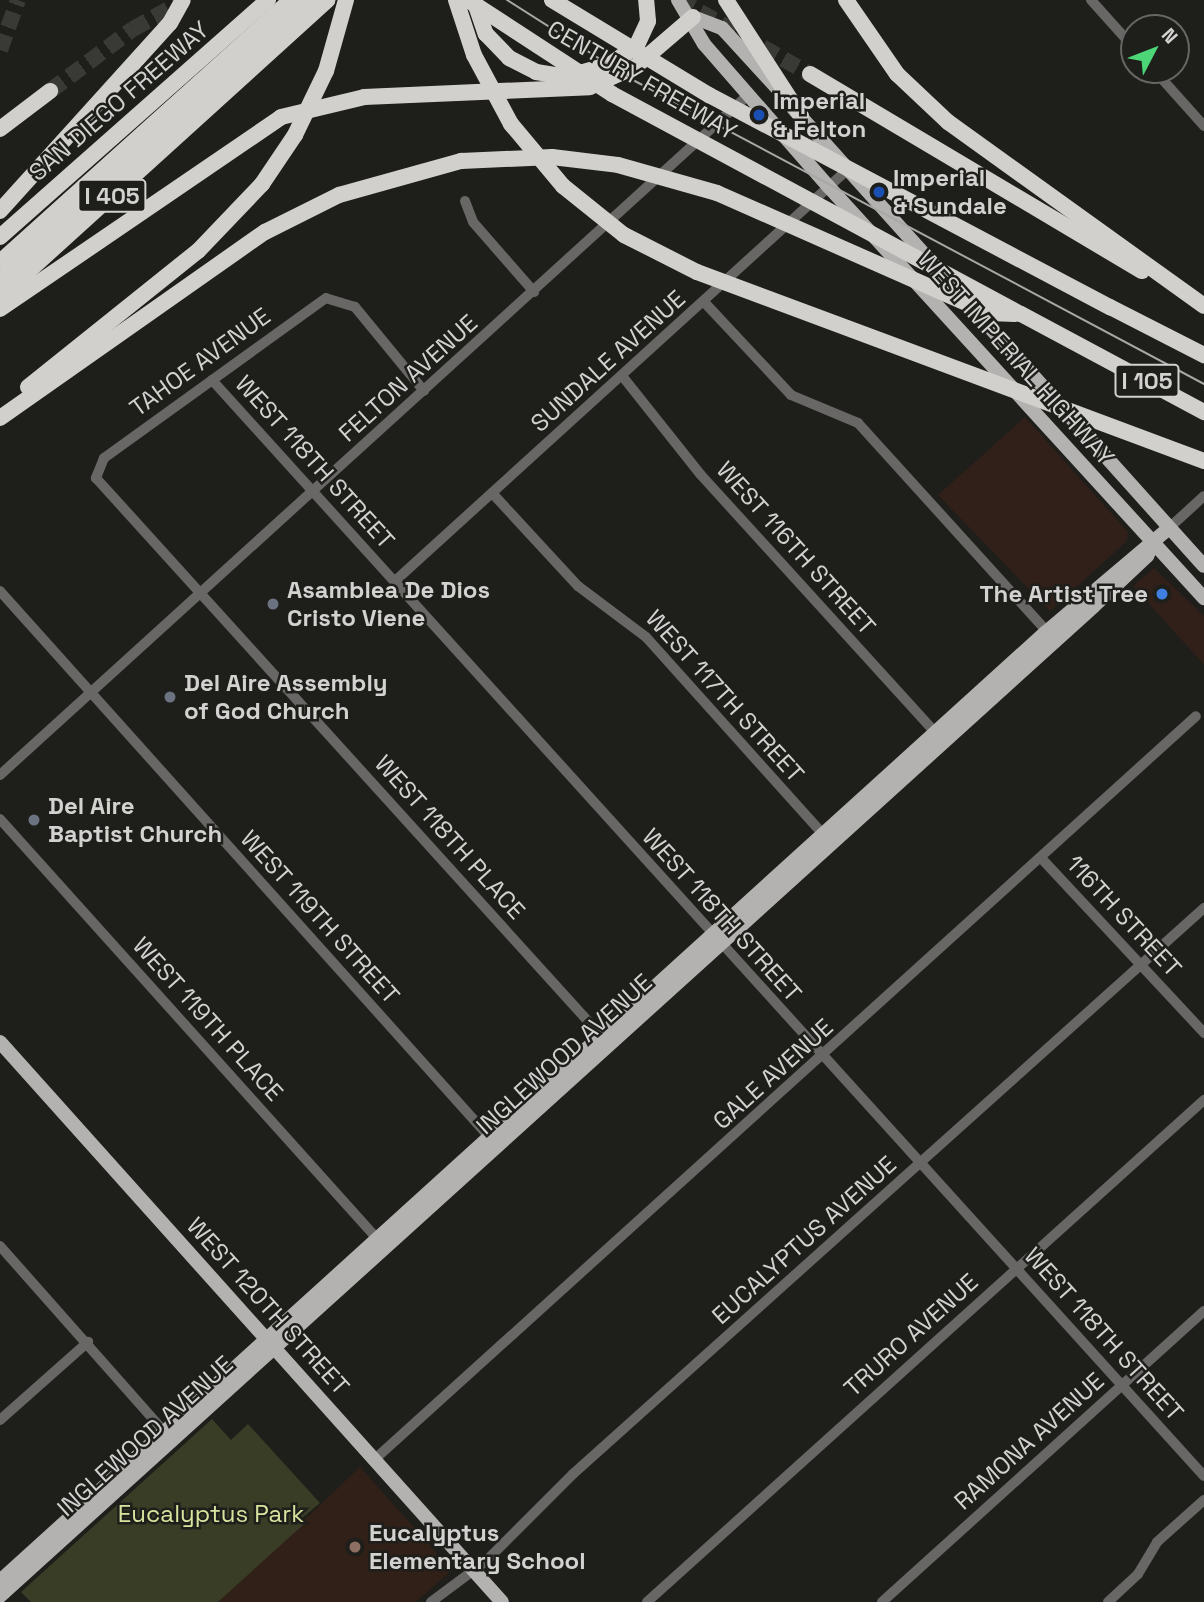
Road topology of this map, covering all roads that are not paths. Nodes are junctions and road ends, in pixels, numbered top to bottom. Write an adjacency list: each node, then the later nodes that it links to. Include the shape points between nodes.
1 (183, 0): 30 (highway, via 170,23)
2 (259, 0): 19 (highway)
3 (268, 0): 19 (highway, SAN DIEGO FREEWAY / I 405)
4 (291, 0): 32 (highway)
5 (309, 0): 33 (highway)
6 (328, 0): 35 (highway, I 405)
7 (346, 0): 44 (highway, bridge, via 326,71 295,135 241,209 198,251)
8 (456, 0): 47 (highway, bridge, via 478,64 511,124 563,186 624,235 697,272)
9 (468, 0): 39 (highway, CENTURY FREEWAY / I 105, bridge, via 602,88)
10 (474, 0): 12 (highway, via 486,34 509,58 536,72 566,77 611,64 637,45 648,21)
11 (552, 0): 40 (highway, CENTURY FREEWAY / I 105, bridge, via 709,95)
12 (646, 0)
13 (678, 0): 17 (main road, WEST IMPERIAL HIGHWAY)
14 (726, 0): 24 (highway)
15 (846, 0): 37 (highway, via 881,55 948,122)
16 (1091, 0): 18 (street)
17 (693, 17): 23 (main road, WEST IMPERIAL HIGHWAY, via 704,44); 24 (main road, WEST IMPERIAL HIGHWAY, via 722,28); 38 (highway, via 636,66 590,87 363,97 281,117)
18 (1120, 32)
19 (223, 40): 31 (highway, SAN DIEGO FREEWAY / I 405)
20 (810, 74): 37 (highway)
21 (1166, 84): 25 (street)
22 (50, 91): 26 (highway)
23 (748, 95): 28 (main road, WEST IMPERIAL HIGHWAY); 34 (street, FELTON AVENUE)
24 (801, 116): 27 (main road, WEST IMPERIAL HIGHWAY)
25 (1204, 126)
26 (0, 129)
27 (847, 170): 28 (street, SUNDALE AVENUE); 52 (main road, WEST IMPERIAL HIGHWAY)
28 (828, 186): 36 (street, SUNDALE AVENUE); 53 (main road, WEST IMPERIAL HIGHWAY)
29 (465, 201): 34 (street, via 473,222)
30 (0, 211)
31 (0, 237)
32 (0, 262)
33 (0, 281)
34 (534, 292): 43 (street, FELTON AVENUE)
35 (0, 297)
36 (705, 303): 41 (street, SUNDALE AVENUE); 59 (street, via 791,396 858,423)
37 (1204, 307)
38 (0, 309)
39 (1021, 314): 45 (highway, CENTURY FREEWAY / I 105); 46 (highway, bridge, via 989,313 690,184 552,157 461,162 368,184 287,219)
40 (1204, 355)
41 (623, 377): 50 (street, SUNDALE AVENUE); 62 (street, WEST 116TH STREET, via 701,475)
42 (212, 380): 43 (street, TAHOE AVENUE, via 334,297 355,307); 48 (street, TAHOE AVENUE); 49 (street, WEST 118TH STREET)
43 (424, 391): 49 (street, FELTON AVENUE)
44 (0, 410)
45 (1204, 412)
46 (0, 418)
47 (1204, 461)
48 (96, 469): 57 (street, WEST 118TH PLACE, via 102,486)
49 (313, 492): 55 (street, WEST 118TH STREET); 57 (street, FELTON AVENUE)
50 (493, 494): 55 (street, SUNDALE AVENUE); 65 (street, WEST 117TH STREET, via 578,586 646,637)
51 (1204, 496): 52 (street)
52 (1169, 528): 53 (main road, INGLEWOOD AVENUE); 54 (main road, WEST IMPERIAL HIGHWAY)
53 (1154, 542): 58 (main road, WEST IMPERIAL HIGHWAY); 59 (main road, INGLEWOOD AVENUE, via 1147,556)
54 (1204, 566)
55 (396, 581): 68 (street, WEST 118TH STREET)
56 (0, 591): 60 (street, WEST 119TH STREET)
57 (201, 593): 60 (street, FELTON AVENUE); 71 (street, WEST 118TH PLACE)
58 (1204, 598)
59 (1051, 636): 62 (main road, INGLEWOOD AVENUE)
60 (90, 694): 63 (street, FELTON AVENUE); 75 (street, WEST 119TH STREET)
61 (1196, 716): 66 (street, GALE AVENUE)
62 (940, 738): 65 (main road, INGLEWOOD AVENUE)
63 (0, 775)
64 (0, 819): 77 (street, WEST 119TH PLACE)
65 (827, 839): 68 (main road, INGLEWOOD AVENUE)
66 (1042, 859): 69 (street, 116TH STREET); 73 (street, GALE AVENUE)
67 (1204, 908): 69 (street, EUCALYPTUS AVENUE)
68 (716, 940): 71 (main road, INGLEWOOD AVENUE); 73 (street, WEST 118TH STREET)
69 (1141, 964): 70 (street, 116TH STREET); 76 (street, EUCALYPTUS AVENUE)
70 (1204, 1033)
71 (605, 1040): 75 (main road, INGLEWOOD AVENUE)
72 (0, 1042): 82 (main road, WEST 120TH STREET)
73 (822, 1058): 76 (street, WEST 118TH STREET); 86 (street, GALE AVENUE)
74 (1204, 1100): 79 (street, TRURO AVENUE)
75 (493, 1141): 77 (main road, INGLEWOOD AVENUE)
76 (920, 1164): 79 (street, WEST 118TH STREET); 89 (street, EUCALYPTUS AVENUE)
77 (381, 1243): 82 (main road, INGLEWOOD AVENUE)
78 (0, 1246): 81 (street)
79 (1016, 1269): 83 (street, WEST 118TH STREET); 93 (street, TRURO AVENUE)
80 (1204, 1311): 83 (street, RAMONA AVENUE)
81 (88, 1342): 84 (street); 85 (street)
82 (271, 1343): 85 (main road, INGLEWOOD AVENUE); 86 (main road, WEST 120TH STREET)
83 (1122, 1385): 87 (street, WEST 118TH STREET); 94 (street, RAMONA AVENUE)
84 (0, 1420)
85 (169, 1437): 90 (main road, INGLEWOOD AVENUE)
86 (375, 1459): 89 (main road, WEST 120TH STREET)
87 (1204, 1476)
88 (1204, 1500): 95 (street, via 1157,1542 1138,1574)
89 (473, 1569): 91 (street, EUCALYPTUS AVENUE); 92 (main road, WEST 120TH STREET)
90 (2, 1593)
91 (431, 1602)
92 (502, 1602)
93 (647, 1602)
94 (882, 1602)
95 (1108, 1602)

